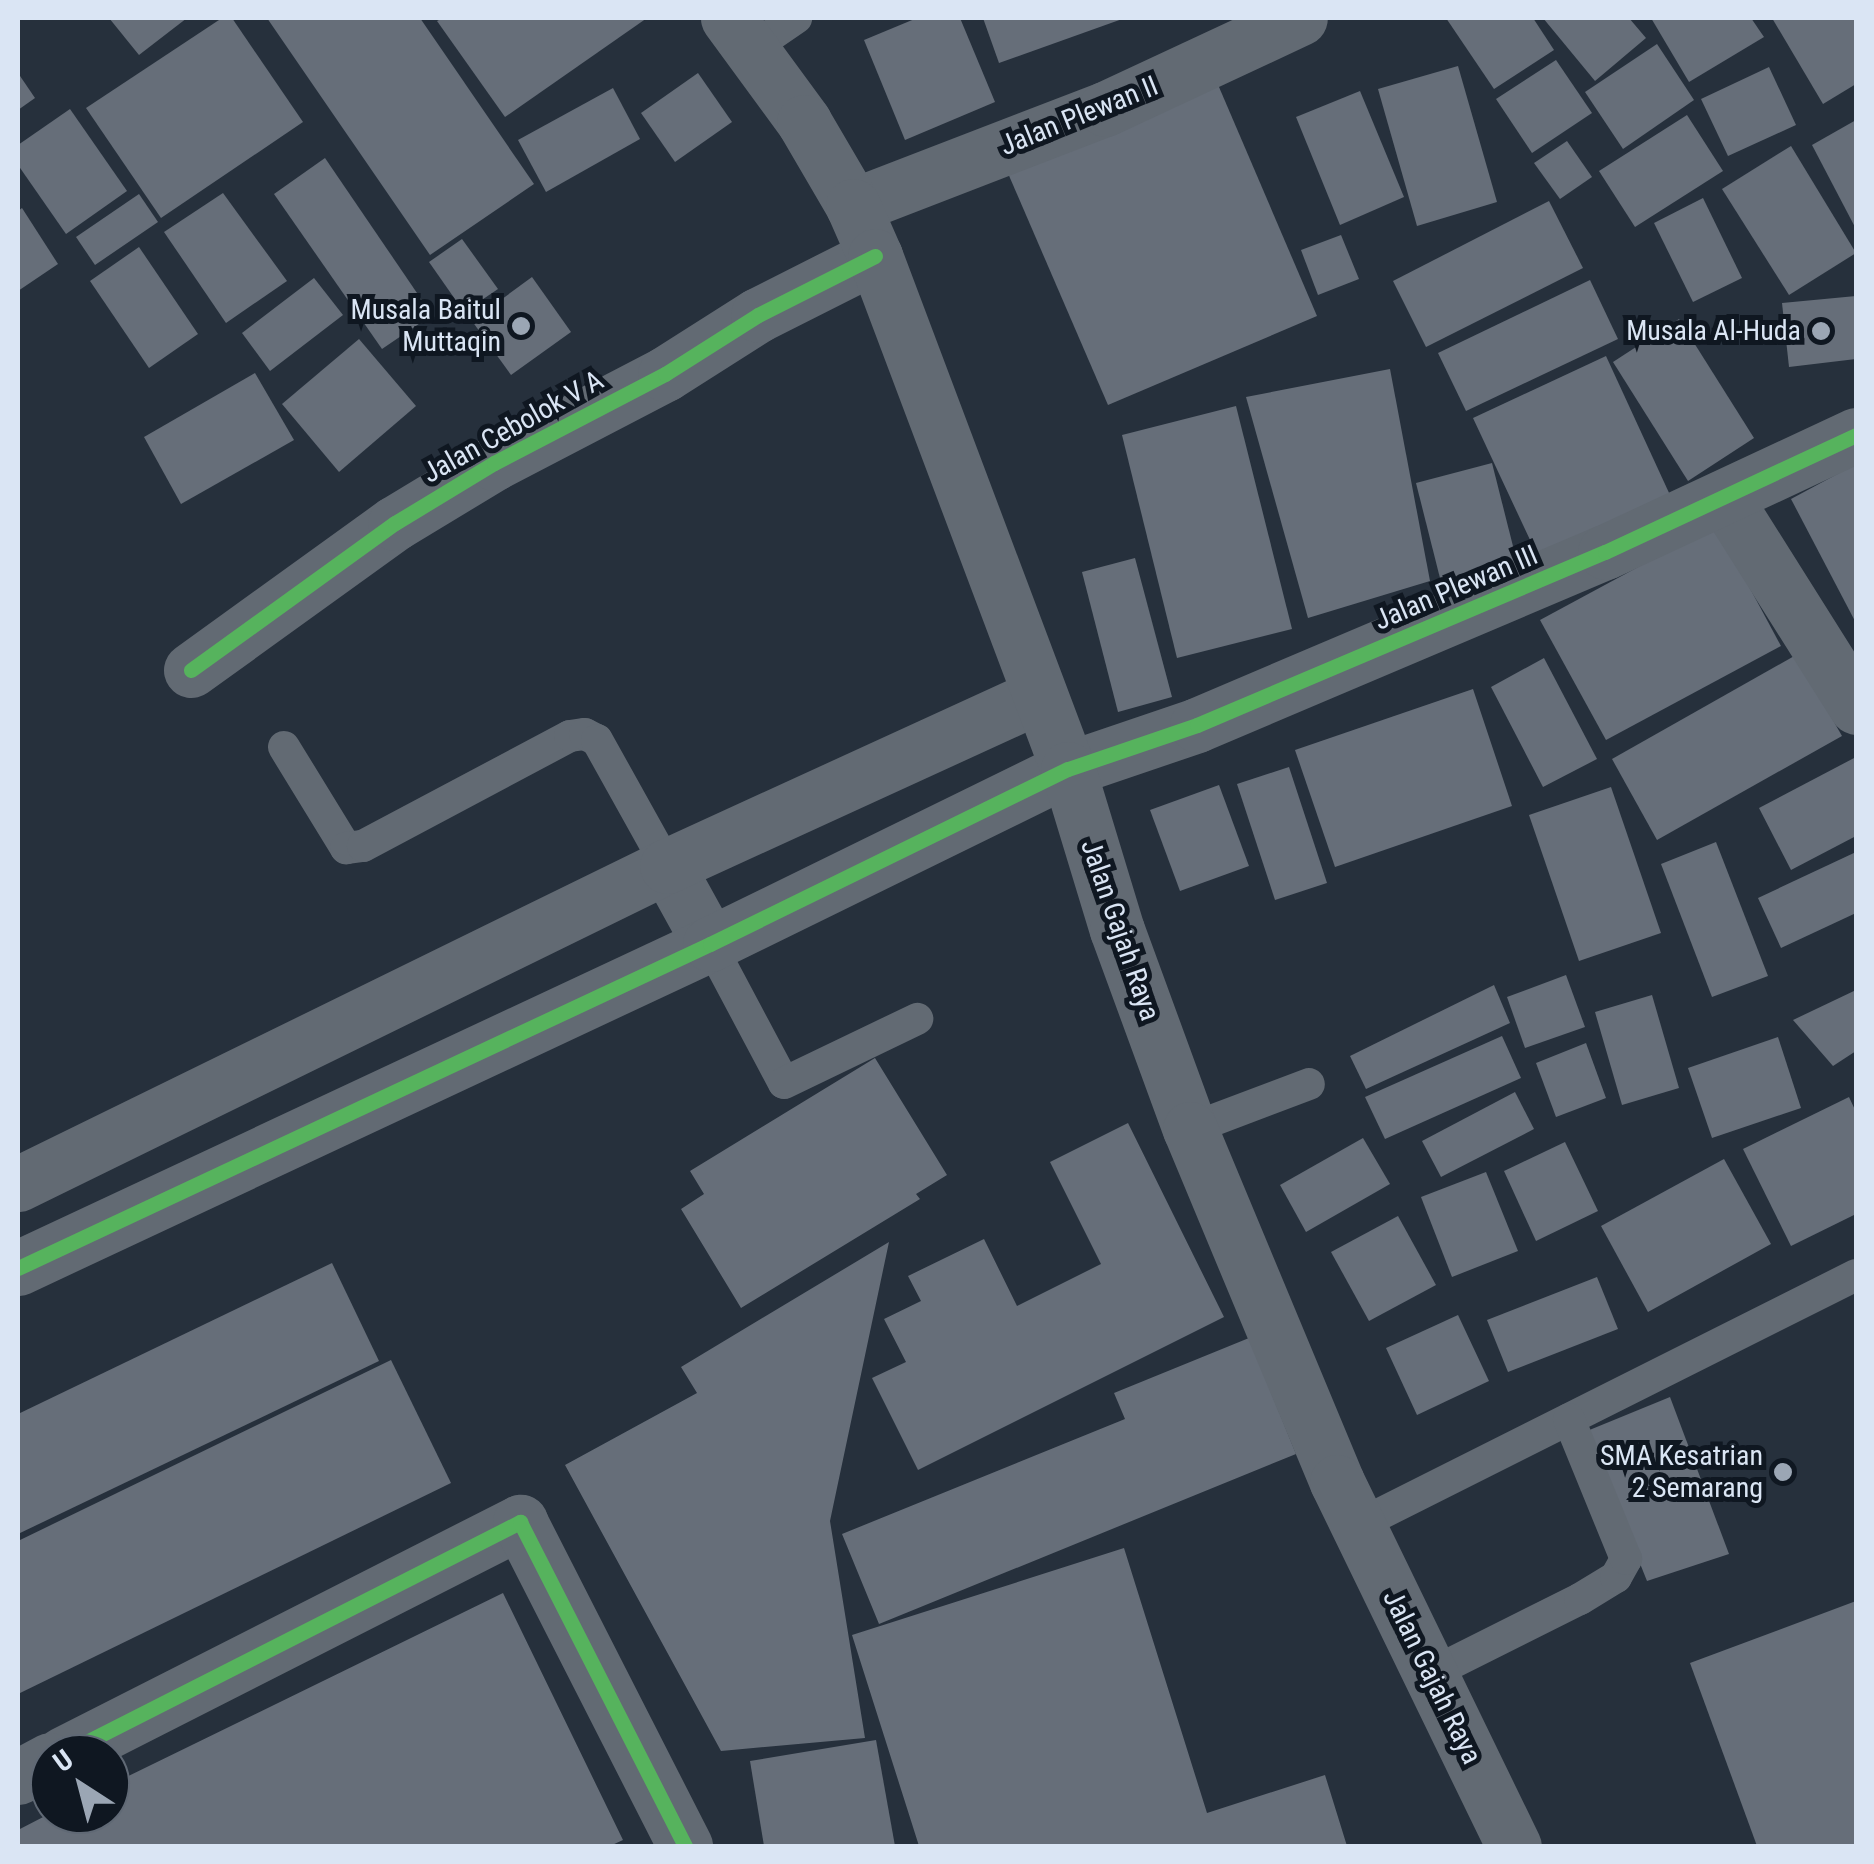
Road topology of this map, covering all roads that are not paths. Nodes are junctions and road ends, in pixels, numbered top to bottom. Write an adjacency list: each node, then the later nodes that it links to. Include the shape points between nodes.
1 (796, 18): 3 (lane)
2 (1300, 18): 4 (street, Jalan Plewan II, via 1105,109)
3 (740, 33): 4 (street, Jalan Gajah Raya)
4 (853, 206): 5 (street, Jalan Gajah Raya)
5 (876, 256): 8 (street, Jalan Cebolok V A, via 758,315 665,374 412,512); 9 (street, Jalan Gajah Raya)
6 (1856, 435): 7 (street, Jalan Plewan III)
7 (1724, 498): 10 (street); 12 (street, Jalan Plewan III, via 1197,725)
8 (191, 670)
9 (1040, 696): 12 (street, Jalan Gajah Raya); 13 (street)
10 (1856, 707)
11 (284, 747): 13 (lane, via 346,848 362,846 584,734 597,740)
12 (1068, 769): 14 (street, Jalan Plewan III); 17 (street, Jalan Gajah Raya, via 1117,930)
13 (667, 866): 14 (street); 18 (street)
14 (710, 944): 15 (lane, via 784,1082); 19 (street, Jalan Plewan III)
15 (917, 1019)
16 (1309, 1084): 17 (lane)
17 (1190, 1129): 22 (street, Jalan Gajah Raya)
18 (18, 1184)
19 (18, 1268)
20 (1856, 1275): 21 (lane)
21 (1569, 1420): 22 (lane); 23 (lane, via 1626,1559 1616,1577 1580,1599)
22 (1358, 1525): 23 (street, Jalan Gajah Raya)
23 (1430, 1674): 26 (street, Jalan Gajah Raya)
24 (101, 1734): 25 (street, via 520,1522)
25 (685, 1846)
26 (1514, 1846)

